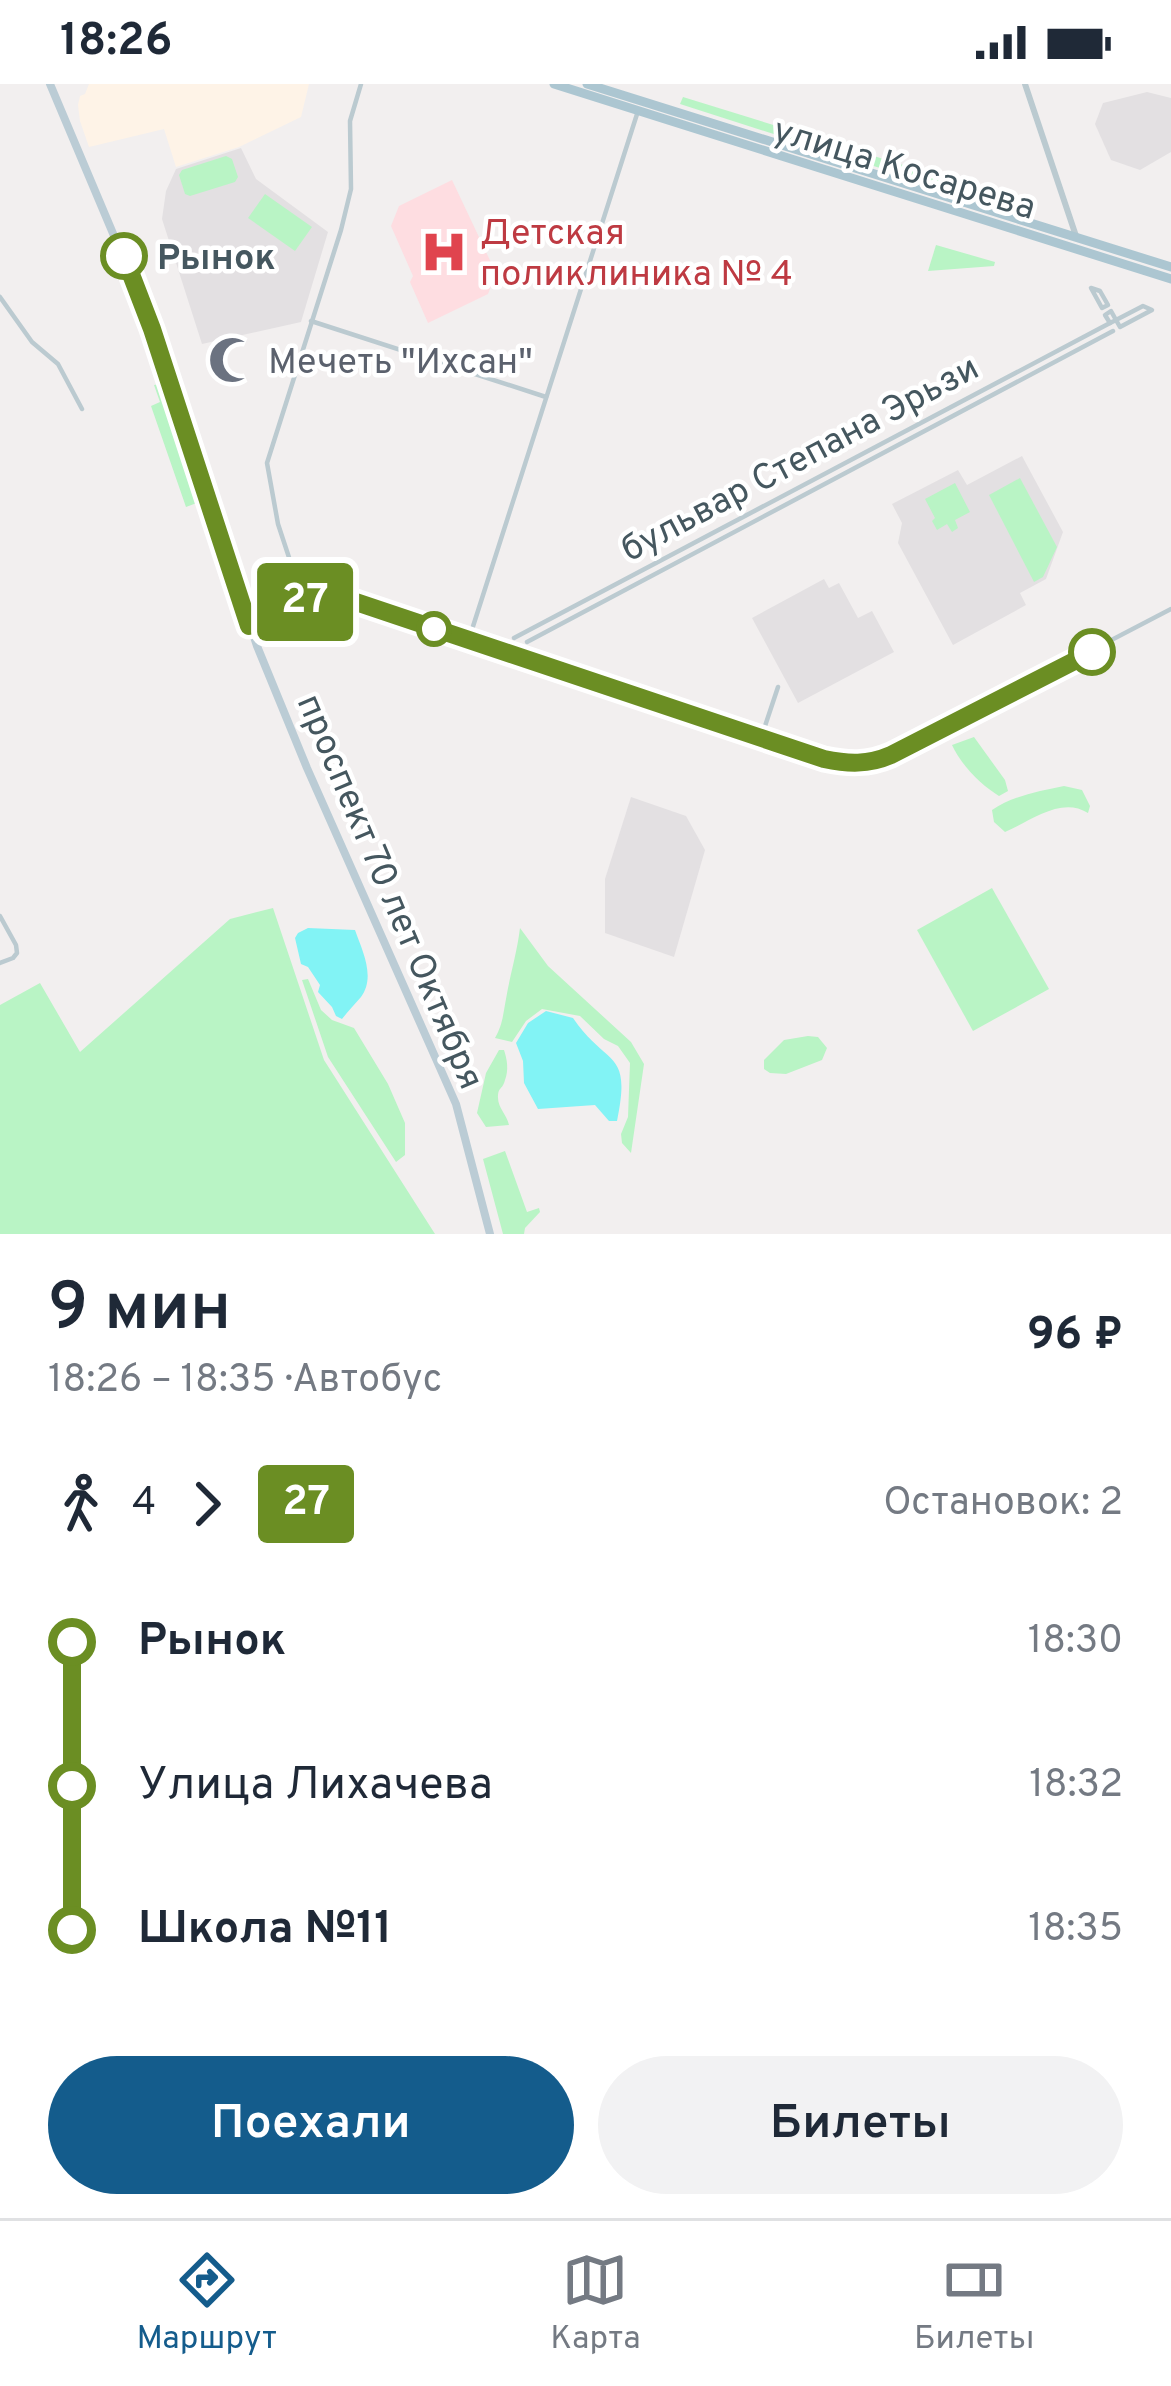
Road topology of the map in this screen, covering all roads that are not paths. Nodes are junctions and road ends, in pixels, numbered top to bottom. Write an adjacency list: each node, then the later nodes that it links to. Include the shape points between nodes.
1 (52, 84): 17 (main road, проспект 70 лет Октября, via 144,307)
2 (361, 84): 11 (street, via 350,121 351,189)
3 (554, 84): 6 (main road, улица Косарева)
4 (587, 84): 6 (main road, улица Косарева)
5 (1025, 84): 7 (street)
6 (639, 106): 7 (main road, улица Косарева); 13 (street)
7 (1074, 242): 8 (main road, улица Косарева); 9 (main road, улица Косарева)
8 (1171, 267)
9 (1171, 279)
10 (0, 297): 14 (street, via 58,364)
11 (311, 321): 13 (street); 15 (street, via 267,463)
12 (1113, 325): 12 (street, via 1120,328 1153,310 1142,306); 18 (street, бульвар Степана Эрьзи); 20 (street, бульвар Степана Эрьзи)
13 (546, 397): 19 (street)
14 (82, 409)
15 (304, 603): 17 (street); 19 (street, via 344,598)
16 (1171, 610): 22 (street, via 878,760 841,763)
17 (249, 626): 25 (main road, проспект 70 лет Октября, via 450,1089)
18 (514, 638)
19 (468, 642): 22 (street)
20 (526, 642)
21 (778, 687): 22 (street)
22 (760, 739)
23 (0, 916): 24 (street, via 17,953)
24 (0, 963)
25 (490, 1234)

